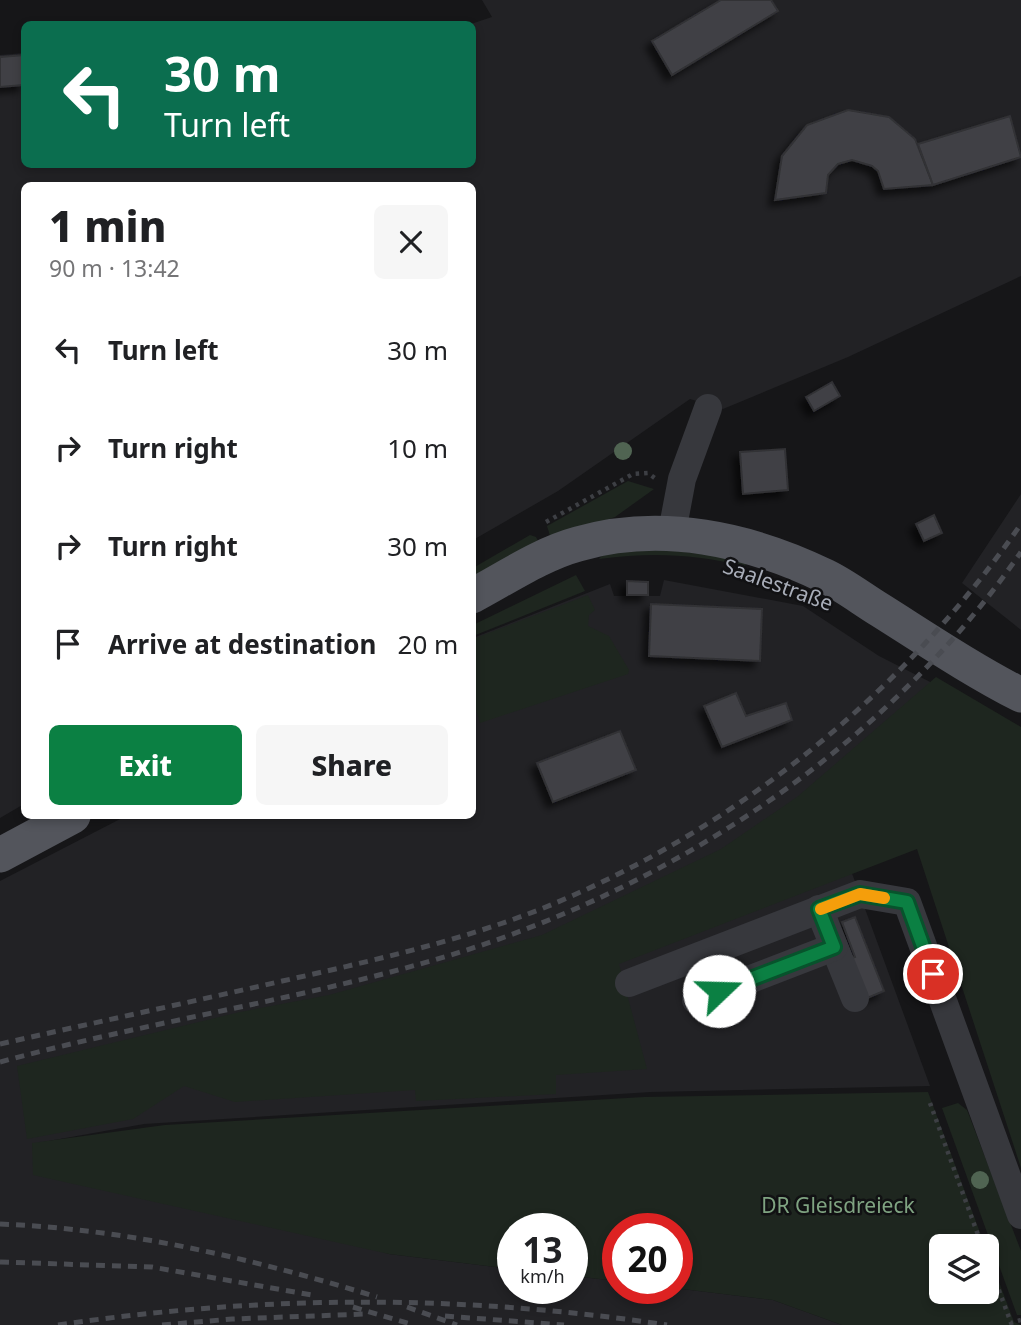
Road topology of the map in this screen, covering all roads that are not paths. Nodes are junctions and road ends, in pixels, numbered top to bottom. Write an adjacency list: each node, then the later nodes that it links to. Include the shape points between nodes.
1 (708, 408): 2 (lane, via 682,479)
2 (672, 532): 3 (main road, Saalestraße, via 618,534 576,544); 4 (main road, Saalestraße, via 757,548 827,577)
3 (476, 594)
4 (1021, 695)
5 (67, 819): 6 (main road)
6 (0, 855)
7 (819, 909): 8 (lane); 9 (lane); 12 (lane, via 860,894 907,902)
8 (834, 947): 10 (lane); 11 (lane)
9 (629, 983)
10 (855, 998)
11 (696, 1000)
12 (1021, 1215)

